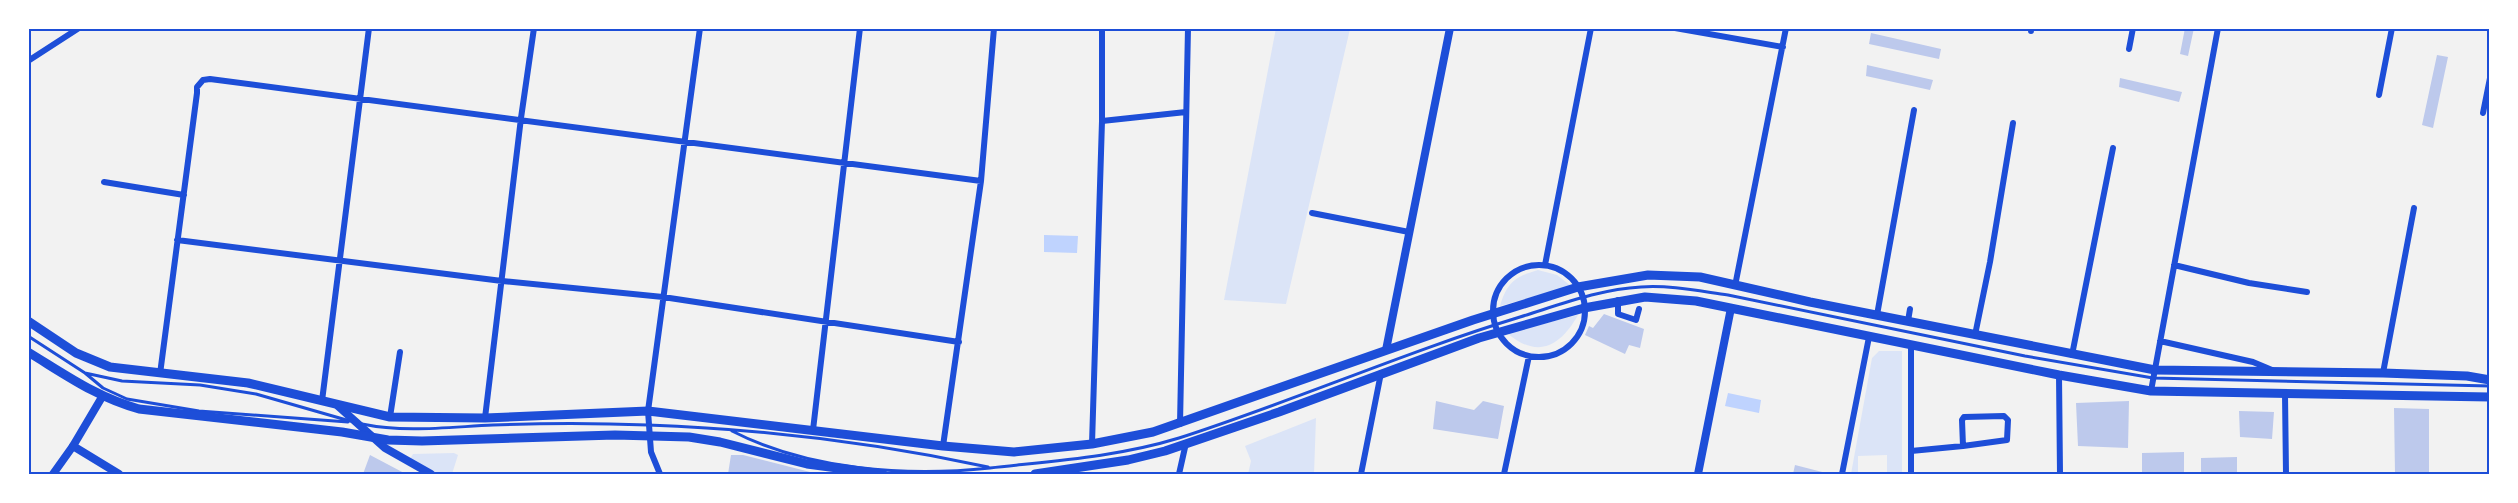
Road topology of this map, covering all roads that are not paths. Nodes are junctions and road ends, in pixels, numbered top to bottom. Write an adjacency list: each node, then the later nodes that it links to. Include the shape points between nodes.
1 (79, 28): 18 (street)
2 (369, 28): 21 (street)
3 (534, 28): 25 (street)
4 (700, 28): 28 (street)
5 (860, 28): 30 (street)
6 (994, 28): 31 (street)
7 (1102, 28): 26 (street)
8 (1188, 28): 23 (street)
9 (1450, 28): 36 (street)
10 (1591, 28): 39 (street)
11 (1675, 28): 16 (street)
12 (1786, 28): 16 (street)
13 (2133, 28): 17 (street)
14 (2218, 28): 40 (street)
15 (2392, 28): 20 (street)
16 (1783, 47): 42 (street)
17 (2129, 49)
18 (29, 60)
19 (2490, 78): 24 (street)
20 (2379, 95)
21 (359, 100): 25 (street); 33 (street, via 210,78 200,83); 38 (street)
22 (1914, 110): 51 (street)
23 (1186, 112): 26 (street); 86 (street)
24 (2482, 113)
25 (521, 118): 28 (street); 41 (street)
26 (1102, 121): 92 (street)
27 (2013, 123): 56 (street)
28 (684, 141): 30 (street); 45 (street)
29 (2113, 148): 65 (street)
30 (846, 162): 31 (street); 53 (street)
31 (981, 181): 60 (street)
32 (104, 182): 33 (street)
33 (184, 195): 37 (street)
34 (2414, 208): 70 (street)
35 (1312, 213): 36 (street)
36 (1409, 232): 62 (street)
37 (177, 240): 38 (street); 71 (street)
38 (341, 261): 41 (street); 80 (street)
39 (1545, 264): 43 (street, via 1569,276); 55 (street, via 1521,267 1511,273 1497,291)
40 (2174, 265): 44 (street); 59 (street)
41 (502, 281): 45 (street); 84 (street)
42 (1735, 286): 43 (main road, via 1666,275 1636,276); 51 (main road)
43 (1578, 287): 47 (street); 55 (main road)
44 (2307, 292)
45 (663, 297): 53 (street); 82 (street)
46 (1618, 300): 47 (main road); 48 (main road, via 1676,298); 49 (street, via 1618,314 1636,320)
47 (1583, 303): 55 (main road); 66 (street, via 1580,332 1564,350 1553,355); 72 (lane, via 1639,287 1685,289 2025,356)
48 (1731, 308): 58 (main road); 107 (street)
49 (1639, 309)
50 (1910, 309): 54 (street)
51 (1877, 315): 54 (main road)
52 (28, 321): 71 (main road, via 93,361)
53 (828, 321): 60 (street); 87 (street)
54 (1908, 321): 56 (main road)
55 (1496, 324): 62 (main road); 66 (street, via 1507,343); 69 (main road); 97 (lane, via 1178,438 1113,453)
56 (1975, 335): 65 (main road)
57 (28, 336): 68 (lane)
58 (1869, 337): 61 (main road); 108 (street)
59 (2160, 341): 67 (street, via 2253,362); 72 (street)
60 (959, 342): 94 (street)
61 (1911, 344): 73 (main road); 96 (street)
62 (1386, 350): 86 (main road)
63 (28, 352): 78 (main road)
64 (400, 352): 83 (street)
65 (2072, 355): 72 (main road)
66 (1529, 356): 106 (street)
67 (2276, 372): 70 (main road); 72 (main road)
68 (85, 373): 85 (lane, via 122,381 256,394); 85 (lane, via 103,388 148,404)
69 (1381, 373): 91 (main road); 105 (street)
70 (2383, 373): 74 (main road)
71 (160, 374): 80 (main road, via 248,383)
72 (2154, 374): 75 (lane); 76 (street)
73 (2059, 375): 76 (main road); 110 (street)
74 (2490, 380)
75 (2490, 386)
76 (2151, 391): 77 (main road)
77 (2285, 394): 79 (main road); 111 (street)
78 (102, 397): 90 (main road, via 138,410); 93 (main road)
79 (2490, 397)
80 (322, 401): 81 (main road)
81 (338, 406): 83 (main road); 85 (main road)
82 (648, 411): 84 (main road); 87 (main road); 88 (street)
83 (390, 417): 84 (main road)
84 (485, 418)
85 (356, 422): 88 (lane, via 404,429 494,425); 90 (main road)
86 (1180, 424): 92 (main road, via 1137,437)
87 (813, 429): 94 (main road)
88 (648, 430): 89 (lane); 90 (main road, via 422,441); 101 (street); 102 (main road, via 720,442 788,460)
89 (732, 431): 97 (lane, via 904,450); 97 (lane, via 779,451 868,467 946,473)
90 (372, 437): 100 (main road)
91 (1186, 443): 103 (main road, via 1128,460); 104 (street)
92 (1092, 444): 94 (main road, via 1014,452)
93 (73, 446): 98 (street); 99 (main road)
94 (942, 446)
95 (1963, 446): 95 (street, via 2007,440 2008,420 2004,416 1965,417); 96 (street)
96 (1911, 451): 109 (street)
97 (992, 468)
98 (53, 474)
99 (119, 474)
100 (430, 474)
101 (660, 474)
102 (883, 474)
103 (1035, 474)
104 (1179, 474)
105 (1361, 474)
106 (1504, 474)
107 (1698, 474)
108 (1842, 474)
109 (1911, 474)
110 (2060, 474)
111 (2286, 474)

